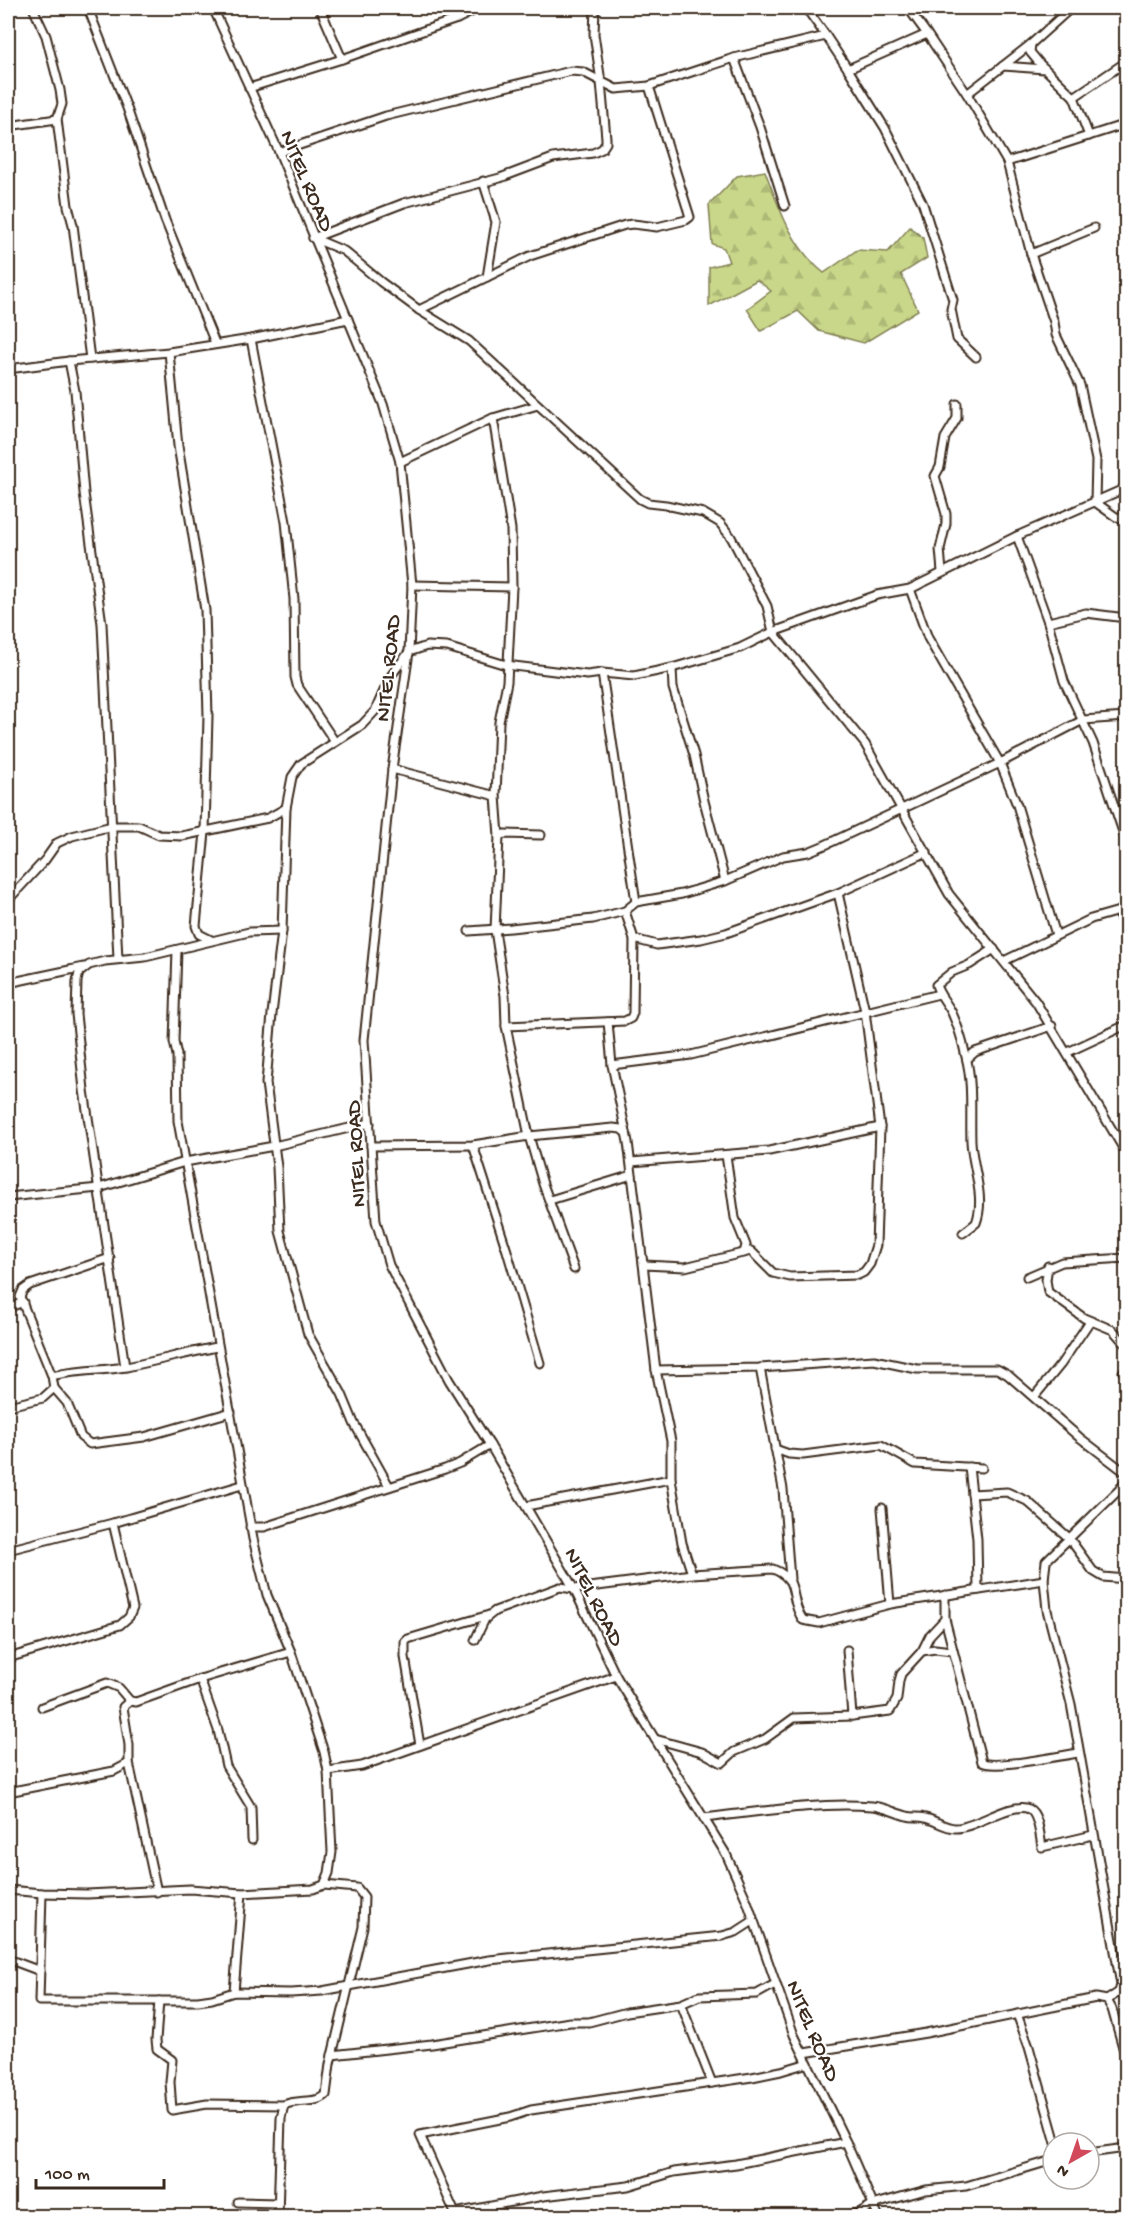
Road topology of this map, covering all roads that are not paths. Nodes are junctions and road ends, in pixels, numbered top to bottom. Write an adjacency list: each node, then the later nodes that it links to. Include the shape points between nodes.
1 (33, 8): 26 (street, via 46,36 60,90 62,104)
2 (88, 8): 41 (street)
3 (213, 8): 23 (street, NITEL ROAD)
4 (320, 8): 16 (street)
5 (455, 8): 11 (street)
6 (480, 8): 11 (street)
7 (595, 8): 21 (street, via 594,34)
8 (806, 8): 13 (street)
9 (911, 8): 12 (street)
10 (1071, 8): 14 (street)
11 (458, 19): 16 (street)
12 (927, 34): 19 (street); 24 (street)
13 (826, 36): 15 (street); 19 (street)
14 (1030, 44): 18 (street); 20 (street, via 1030,52)
15 (734, 58): 22 (street); 33 (street)
16 (342, 59): 23 (street)
17 (1126, 62): 25 (street)
18 (1003, 66): 20 (street); 24 (street)
19 (848, 69): 43 (street, via 885,128 923,204 953,300 957,339)
20 (1045, 69): 25 (street)
21 (602, 82): 22 (street, via 616,89); 30 (street, via 583,72 571,71 386,116); 32 (street, via 606,143 602,149 553,158)
22 (649, 86): 37 (street, via 690,217 657,227 625,225 530,256)
23 (249, 88): 30 (street, NITEL ROAD)
24 (968, 94): 31 (street)
25 (1074, 97): 29 (street)
26 (57, 119): 28 (street); 44 (street)
27 (1126, 124): 29 (street)
28 (8, 126)
29 (1089, 136): 31 (street)
30 (279, 152): 35 (street, NITEL ROAD)
31 (1007, 162): 36 (street)
32 (483, 181): 35 (street, via 404,203); 37 (street, via 496,222)
33 (785, 206)
34 (1094, 228): 36 (street)
35 (313, 238): 38 (street, via 344,251); 39 (street, NITEL ROAD)
36 (1031, 254): 52 (street, via 1056,335 1080,385 1096,460)
37 (487, 277): 38 (street)
38 (419, 310): 48 (street, via 469,341)
39 (348, 319): 40 (street); 50 (street, NITEL ROAD, via 383,404)
40 (251, 339): 41 (street); 68 (street, via 286,522 294,599 295,677)
41 (214, 343): 42 (street)
42 (170, 352): 44 (street); 75 (street, via 178,446 205,610)
43 (976, 357)
44 (90, 359): 45 (street)
45 (69, 361): 46 (street); 74 (street, via 102,624)
46 (8, 369)
47 (957, 404): 55 (street, via 957,418 945,438 935,476 946,514 940,549)
48 (538, 405): 49 (street); 61 (street, via 640,499 702,513 720,523 767,606)
49 (493, 418): 50 (street); 57 (street, via 511,529)
50 (400, 462): 56 (street, NITEL ROAD)
51 (1126, 488): 52 (street)
52 (1095, 502): 53 (street, via 1116,517); 54 (street)
53 (1126, 518)
54 (1017, 536): 55 (street); 60 (street)
55 (942, 572): 58 (street)
56 (412, 585): 57 (street); 62 (street, NITEL ROAD)
57 (512, 587): 63 (street)
58 (910, 589): 61 (street, via 877,595); 69 (street, via 928,638)
59 (1126, 618): 60 (street, via 1086,613)
60 (1048, 622): 67 (street, via 1064,681)
61 (772, 632): 64 (street, via 740,648); 73 (street, via 865,744)
62 (409, 652): 63 (street, via 436,645); 68 (street, via 390,677 375,711 362,725); 70 (street, NITEL ROAD)
63 (506, 665): 65 (street, via 587,675); 71 (street)
64 (672, 668): 65 (street, via 634,676); 80 (street, via 673,688)
65 (602, 673): 83 (street)
66 (1126, 717): 67 (street)
67 (1083, 720): 69 (street); 78 (street)
68 (335, 742): 72 (street, via 300,764 292,777)
69 (1000, 763): 73 (street); 89 (street, via 1017,805)
70 (392, 769): 71 (street); 108 (street, NITEL ROAD, via 364,1040)
71 (496, 795): 76 (street)
72 (286, 808): 75 (street, via 268,818); 87 (street)
73 (902, 808): 79 (street); 80 (street, via 815,849 783,856)
74 (112, 826): 75 (street, via 139,826 171,836); 82 (street, via 57,843); 95 (street)
75 (205, 832): 91 (street, via 196,926 199,934)
76 (499, 836): 77 (street); 86 (street)
77 (541, 836)
78 (1126, 840)
79 (927, 852): 81 (street); 94 (street, via 949,894)
80 (725, 882): 83 (street)
81 (838, 893): 90 (street, via 701,939 657,945); 100 (street)
82 (8, 900)
83 (636, 902): 85 (street)
84 (1123, 910): 89 (street); 92 (street)
85 (625, 911): 86 (street, via 593,919); 90 (street)
86 (495, 930): 88 (street); 103 (street)
87 (282, 931): 91 (street, via 249,932); 113 (street, via 266,1083)
88 (469, 931)
89 (1056, 935): 96 (street)
90 (634, 939): 101 (street, via 633,1013 625,1022)
91 (211, 940): 93 (street)
92 (1126, 943)
93 (177, 950): 95 (street); 117 (street, via 174,1042 178,1121)
94 (994, 950): 96 (street); 99 (street, via 939,981)
95 (118, 959): 97 (street)
96 (1004, 961): 104 (street)
97 (89, 965): 98 (street); 120 (street, via 79,973 76,1014)
98 (8, 983)
99 (939, 994): 100 (street); 106 (street, via 953,1016)
100 (865, 1011): 107 (street, via 691,1055); 109 (street)
101 (608, 1022): 103 (street); 107 (street)
102 (1126, 1025): 105 (street)
103 (506, 1026): 111 (street)
104 (1052, 1026): 105 (street); 106 (street, via 975,1052)
105 (1068, 1052): 115 (street)
106 (967, 1059): 123 (street, via 979,1206 976,1223)
107 (612, 1065): 110 (street)
108 (370, 1123): 113 (street); 114 (street, NITEL ROAD)
109 (880, 1127): 116 (street, via 769,1151); 124 (street, via 876,1245 864,1272 790,1277 773,1273 751,1251)
110 (626, 1132): 111 (street, via 613,1128); 118 (street)
111 (529, 1136): 112 (street); 122 (street)
112 (473, 1145): 114 (street); 136 (street)
113 (274, 1146): 117 (street); 153 (street, via 280,1231 308,1334)
114 (371, 1146): 145 (street, NITEL ROAD, via 376,1221 389,1265 449,1380)
115 (1126, 1150)
116 (726, 1155): 118 (street); 124 (street, via 735,1218 746,1245)
117 (185, 1162): 120 (street); 135 (street)
118 (631, 1162): 119 (street)
119 (632, 1175): 122 (street); 127 (street)
120 (99, 1188): 121 (street); 125 (street)
121 (8, 1197)
122 (550, 1200): 129 (street)
123 (963, 1233)
124 (744, 1253): 127 (street, via 685,1267)
125 (110, 1258): 131 (street, via 30,1285 20,1297); 137 (street)
126 (1126, 1258): 128 (street)
127 (644, 1265): 139 (street)
128 (1048, 1266): 130 (street); 133 (street, via 1048,1292)
129 (574, 1269)
130 (1027, 1277)
131 (23, 1302): 132 (street); 140 (street)
132 (8, 1308)
133 (1090, 1321): 134 (street, via 1113,1330); 142 (street)
134 (1126, 1345)
135 (217, 1347): 137 (street); 144 (street)
136 (540, 1363)
137 (125, 1367): 140 (street)
138 (760, 1368): 139 (street); 142 (street, via 874,1360 928,1370 997,1369); 146 (street)
139 (656, 1370): 150 (street, via 671,1441)
140 (52, 1376): 141 (street)
141 (54, 1388): 143 (street, via 43,1398); 144 (street, via 68,1403 81,1437 90,1443 144,1437)
142 (1034, 1397): 149 (street)
143 (8, 1406)
144 (231, 1412): 152 (street)
145 (490, 1445): 153 (street, via 459,1463); 155 (street, NITEL ROAD)
146 (775, 1449): 147 (street, via 802,1455 881,1445 915,1464); 164 (street, via 783,1489)
147 (969, 1467): 148 (street); 154 (street)
148 (982, 1468)
149 (1126, 1473)
150 (671, 1479): 155 (street); 163 (street, via 682,1543)
151 (1126, 1480): 160 (street)
152 (242, 1485): 157 (street); 158 (street)
153 (389, 1486): 159 (street)
154 (972, 1494): 160 (street, via 1007,1492 1027,1502); 168 (street)
155 (526, 1506): 167 (street, NITEL ROAD)
156 (882, 1508): 170 (street)
157 (113, 1523): 162 (street); 178 (street, via 133,1608 129,1617 120,1624)
158 (250, 1527): 159 (street); 161 (street)
159 (264, 1527): 161 (street)
160 (1069, 1538): 165 (street, via 1093,1570 1103,1577); 166 (street, via 1046,1561)
161 (253, 1539): 177 (street, via 267,1594)
162 (8, 1550)
163 (692, 1574): 164 (street, via 773,1569); 167 (street)
164 (790, 1579): 170 (street, via 796,1610 803,1620 819,1623)
165 (1126, 1579)
166 (1044, 1580): 168 (street); 186 (street, via 1047,1610)
167 (574, 1588): 171 (street, via 560,1587); 179 (street, NITEL ROAD)
168 (978, 1590): 169 (street)
169 (945, 1595): 170 (street); 172 (street)
170 (890, 1604)
171 (489, 1615): 173 (street); 185 (street, via 405,1642)
172 (945, 1619): 175 (street); 176 (street)
173 (475, 1640)
174 (847, 1650): 183 (street)
175 (922, 1651): 176 (street); 183 (street, via 901,1674 897,1699 890,1711)
176 (952, 1651): 186 (street, via 985,1765)
177 (291, 1652): 180 (street); 188 (street)
178 (8, 1658)
179 (616, 1676): 184 (street, NITEL ROAD); 185 (street)
180 (200, 1679): 181 (street); 192 (street, via 226,1766 251,1807)
181 (130, 1701): 182 (street, via 119,1688 107,1683); 187 (street, via 123,1707)
182 (42, 1707)
183 (852, 1716): 184 (street, via 794,1718 765,1739 734,1752 723,1763 702,1752)
184 (655, 1739): 190 (street, NITEL ROAD)
185 (420, 1745): 188 (street, via 363,1766)
186 (1079, 1753): 191 (street)
187 (129, 1763): 189 (street, via 114,1771); 195 (street)
188 (328, 1772): 193 (street, via 332,1852)
189 (8, 1792)
190 (704, 1818): 191 (street, via 821,1806 872,1806 954,1828 1019,1808 1035,1814 1042,1847); 198 (street, NITEL ROAD, via 726,1854)
191 (1094, 1835): 204 (street, via 1121,1985 1119,1992)
192 (252, 1840)
193 (324, 1885): 197 (street, via 314,1889); 202 (street, via 357,1888 364,1897 363,1928)
194 (8, 1890): 196 (street)
195 (158, 1892): 196 (street); 197 (street, via 190,1889)
196 (42, 1893): 200 (street)
197 (242, 1893): 203 (street)
198 (753, 1921): 201 (street, NITEL ROAD); 202 (street, via 729,1935 489,1960)
199 (8, 1959): 200 (street)
200 (40, 1971): 205 (street, via 39,2001)
201 (775, 1984): 206 (street, via 757,1994 699,1996); 208 (street, NITEL ROAD)
202 (349, 1985): 203 (street, via 291,1993); 209 (street)
203 (234, 1992): 205 (street, via 198,2001)
204 (1107, 2000): 207 (street, via 1096,1998); 210 (street)
205 (159, 2001): 213 (street, via 156,2040 158,2049 172,2060 172,2110 207,2104)
206 (681, 2004): 209 (street, via 590,2022); 212 (street)
207 (1017, 2014): 208 (street); 214 (street)
208 (804, 2053): 211 (street, NITEL ROAD)
209 (332, 2055): 213 (street, via 326,2095)
210 (1126, 2058)
211 (808, 2063): 212 (street); 215 (street, NITEL ROAD)
212 (712, 2083): 215 (street, via 531,2110 420,2135 455,2213 543,2196 628,2186 674,2172)
213 (284, 2105): 220 (street)
214 (1053, 2131)
215 (846, 2142): 221 (street, NITEL ROAD)
216 (1126, 2148): 217 (street)
217 (1101, 2151)
218 (1041, 2164): 221 (street, via 966,2186 926,2190)
219 (238, 2202): 220 (street)
220 (278, 2203): 223 (street)
221 (872, 2205): 224 (street); 225 (street, NITEL ROAD)
222 (1126, 2216): 226 (street)
223 (278, 2217)
224 (844, 2217)
225 (878, 2217)
226 (1114, 2217)

